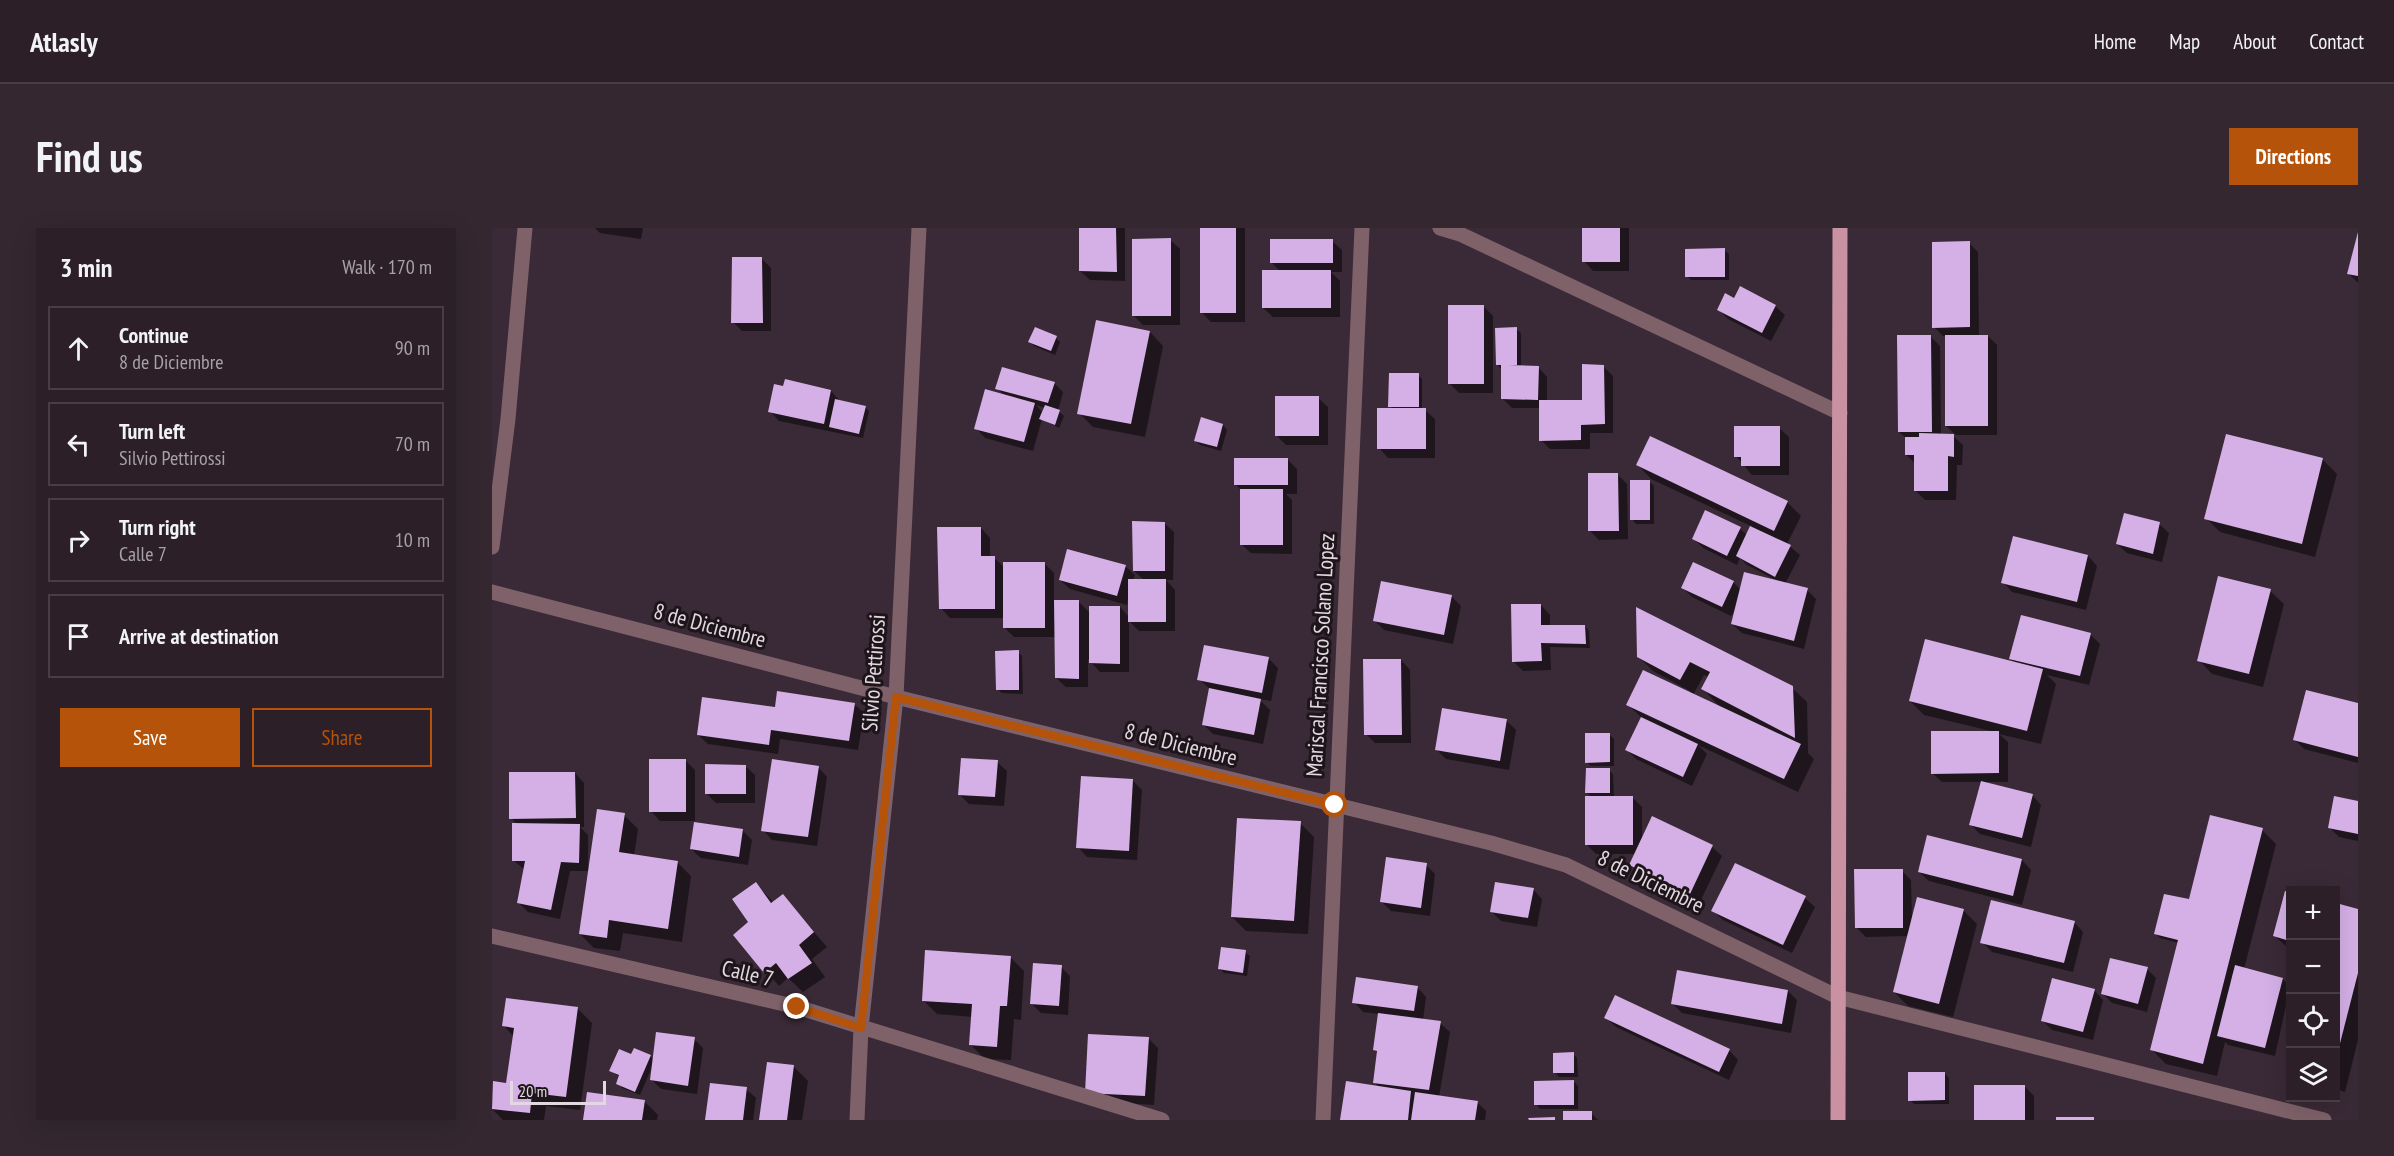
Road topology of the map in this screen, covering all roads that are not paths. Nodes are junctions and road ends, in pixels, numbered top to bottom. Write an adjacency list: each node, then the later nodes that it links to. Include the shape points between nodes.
1 (525, 228): 8 (street)
2 (919, 228): 11 (street, Silvio Pettirossi)
3 (1362, 228): 12 (street, Mariscal Francisco Solano Lopez)
4 (1440, 228): 6 (street)
5 (1840, 228): 6 (main road)
6 (1840, 412): 14 (main road)
7 (492, 415): 8 (street)
8 (508, 419): 9 (street)
9 (492, 547)
10 (492, 591): 11 (street, 8 de Diciembre)
11 (896, 697): 12 (street, 8 de Diciembre); 15 (street, Silvio Pettirossi)
12 (1335, 805): 14 (street, 8 de Diciembre, via 1566,865); 18 (street, Mariscal Francisco Solano Lopez)
13 (492, 936): 15 (street, Calle 7, via 797,1007)
14 (1838, 997): 19 (main road); 20 (street, 8 de Diciembre)
15 (861, 1028): 16 (street, Silvio Pettirossi); 17 (street, Calle 7)
16 (857, 1120)
17 (1161, 1120)
18 (1323, 1120)
19 (1838, 1120)
20 (2324, 1120)

